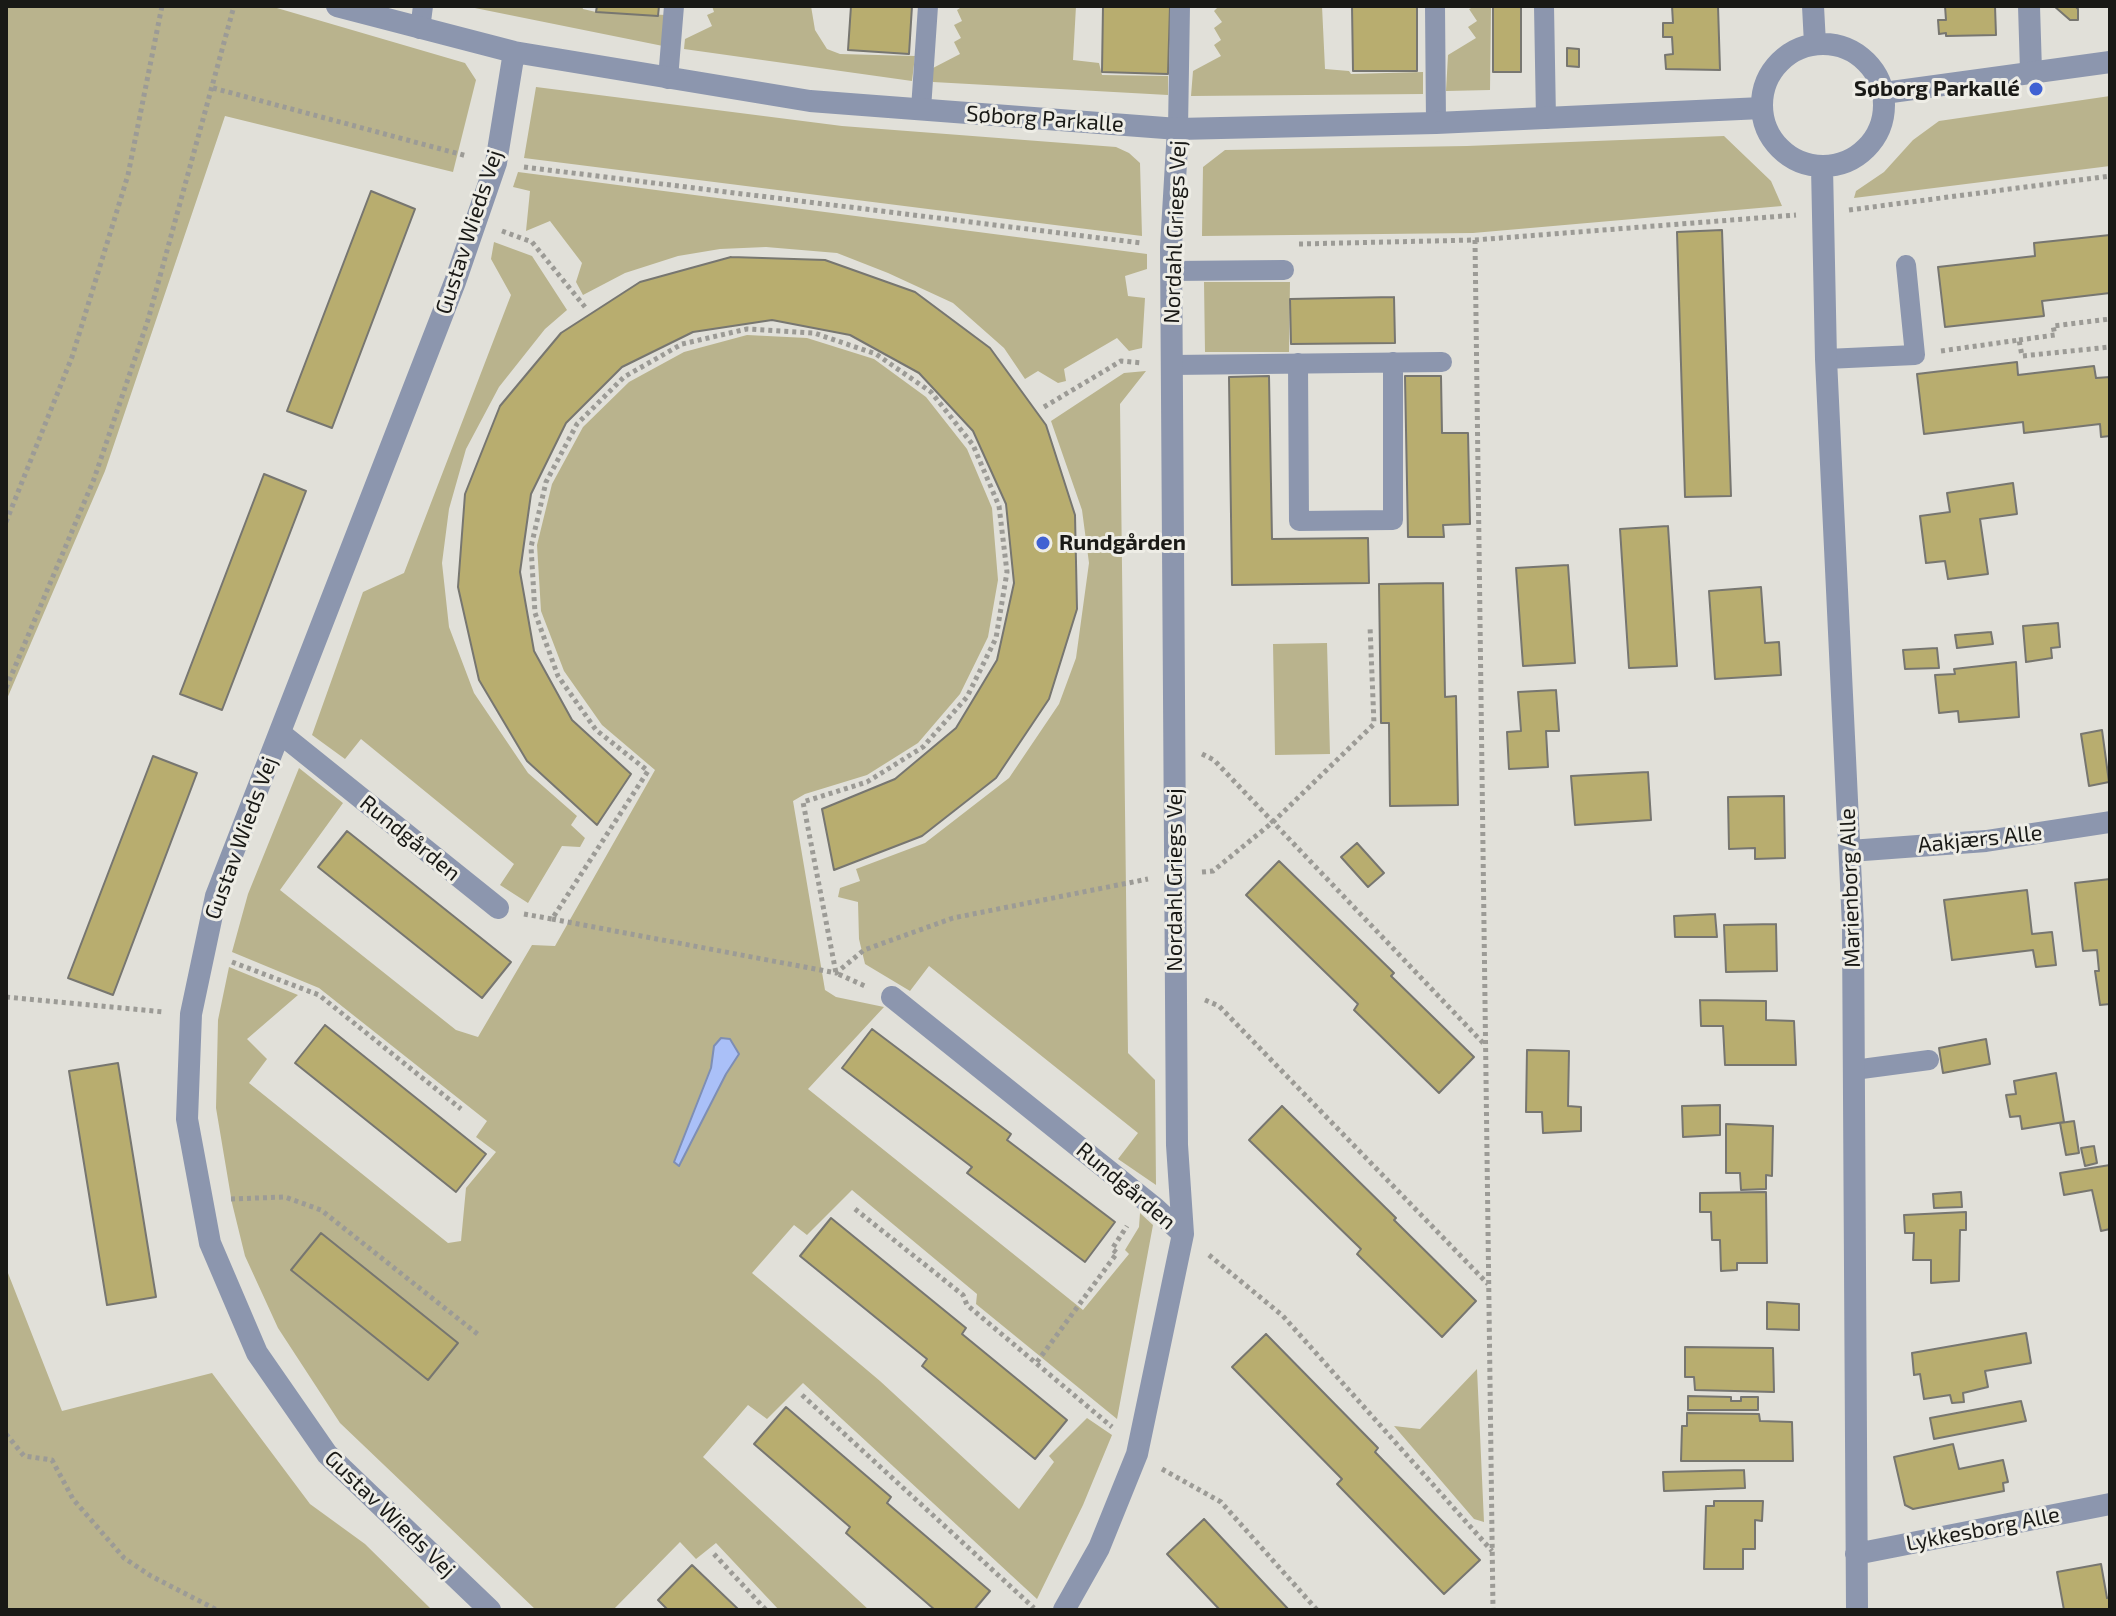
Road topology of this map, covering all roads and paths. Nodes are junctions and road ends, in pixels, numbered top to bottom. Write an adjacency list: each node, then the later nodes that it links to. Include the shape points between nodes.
1 (162, 6): 47 (path, via 128,175 72,357)
2 (234, 6): 18 (path)
3 (337, 6): 12 (street, Søborg Parkalle)
4 (423, 6): 12 (lane)
5 (674, 6): 17 (lane)
6 (928, 6): 21 (lane)
7 (1180, 6): 24 (lane)
8 (1435, 6): 23 (lane)
9 (1544, 6): 22 (lane)
10 (1813, 6): 13 (street)
11 (2029, 6): 16 (street)
12 (420, 29): 14 (street, Søborg Parkalle)
13 (1815, 44): 19 (street, via 1837,45 1859,55 1875,72); 20 (street, via 1776,66 1765,86)
14 (514, 52): 17 (street, Søborg Parkalle); 25 (street, Gustav Wieds Vej)
15 (2110, 62): 16 (street)
16 (2031, 71): 19 (street)
17 (668, 79): 21 (street, Søborg Parkalle, via 810,101)
18 (213, 88): 25 (path); 49 (path, via 148,320 94,479)
19 (1884, 93): 26 (street, via 1883,120 1871,145 1849,162)
20 (1762, 108): 22 (street, Søborg Parkalle); 26 (street, via 1767,131 1780,149 1799,162)
21 (921, 109): 24 (street, Søborg Parkalle)
22 (1546, 119): 23 (street, Søborg Parkalle)
23 (1436, 123): 24 (street, Søborg Parkalle)
24 (1178, 129): 32 (street, Nordahl Griegs Vej)
25 (496, 163): 29 (street, Gustav Wieds Vej); 32 (path)
26 (1822, 167): 28 (street, Marienborg Alle)
27 (2110, 176): 28 (path)
28 (1822, 213): 30 (path); 41 (street, Marienborg Alle)
29 (476, 221): 36 (path, via 532,242); 50 (street, Gustav Wieds Vej)
30 (1475, 240): 31 (path); 64 (path)
31 (1299, 244)
32 (1171, 247): 35 (street, Nordahl Griegs Vej)
33 (1906, 265): 40 (lane)
34 (1284, 270): 35 (lane)
35 (1171, 271): 45 (street, Nordahl Griegs Vej)
36 (585, 307)
37 (2110, 319): 38 (path, via 2053,326 2055,335)
38 (2019, 340): 39 (path, via 2022,356); 40 (path)
39 (2110, 347)
40 (1915, 355): 41 (lane)
41 (1826, 359): 54 (street, Marienborg Alle)
42 (1393, 362): 43 (lane); 44 (lane); 44 (lane, via 1393,520 1299,521)
43 (1442, 362)
44 (1298, 363): 45 (lane)
45 (1172, 365): 46 (path, via 1121,361); 51 (street, Nordahl Griegs Vej)
46 (1044, 407)
47 (6, 522)
48 (1370, 626): 52 (path, via 1374,724)
49 (6, 688)
50 (280, 733): 56 (street, Rundgården); 58 (street, Gustav Wieds Vej, via 216,896)
51 (1174, 741): 52 (path, via 1214,760); 55 (street, Nordahl Griegs Vej)
52 (1273, 822): 55 (path, via 1213,871); 64 (path)
53 (2110, 822): 54 (street, Aakjærs Alle, via 1986,841)
54 (1850, 851): 66 (street, Marienborg Alle)
55 (1175, 873): 59 (path, via 953,918 864,950); 60 (street, Nordahl Griegs Vej)
56 (498, 908): 57 (path)
57 (552, 919): 59 (path); 59 (path, via 648,771 596,730 558,676 535,613 531,547 546,482 577,424 624,377 682,344 747,329 814,333 876,354 931,392 973,445 999,506 1007,572 996,638 967,697 923,747 867,782 803,802)
58 (204, 951): 63 (street, Gustav Wieds Vej); 67 (path, via 319,995)
59 (836, 973): 62 (path)
60 (1176, 987): 71 (street, Nordahl Griegs Vej); 72 (path, via 1219,1006)
61 (6, 997): 63 (path)
62 (892, 997): 68 (street, Rundgården)
63 (191, 1014): 69 (street, Gustav Wieds Vej, via 187,1119)
64 (1486, 1045): 72 (path)
65 (1929, 1060): 66 (lane)
66 (1854, 1070): 81 (street, Marienborg Alle)
67 (461, 1109)
68 (1141, 1197): 71 (street, Rundgården); 74 (path, via 1121,1221 1128,1226 1112,1249 1117,1253)
69 (202, 1200): 73 (path, via 285,1197 321,1210); 83 (street, Gustav Wieds Vej, via 210,1243 257,1353 327,1454)
70 (855, 1209): 74 (path)
71 (1183, 1234): 77 (street, Nordahl Griegs Vej); 79 (path, via 1283,1316)
72 (1489, 1285): 79 (path)
73 (480, 1336)
74 (1037, 1362): 77 (path)
75 (802, 1395): 85 (path)
76 (6, 1434): 82 (path, via 24,1456 52,1460 73,1499 124,1558)
77 (1137, 1454): 86 (street, Nordahl Griegs Vej, via 1099,1548); 87 (path, via 1221,1502)
78 (2110, 1504): 81 (street, Lykkesborg Alle)
79 (1493, 1551): 88 (path)
80 (714, 1554): 84 (path)
81 (1856, 1554): 89 (street, Marienborg Alle)
82 (217, 1610)
83 (490, 1610)
84 (766, 1610)
85 (1035, 1610)
86 (1064, 1610)
87 (1317, 1610)
88 (1493, 1610)
89 (1857, 1610)

